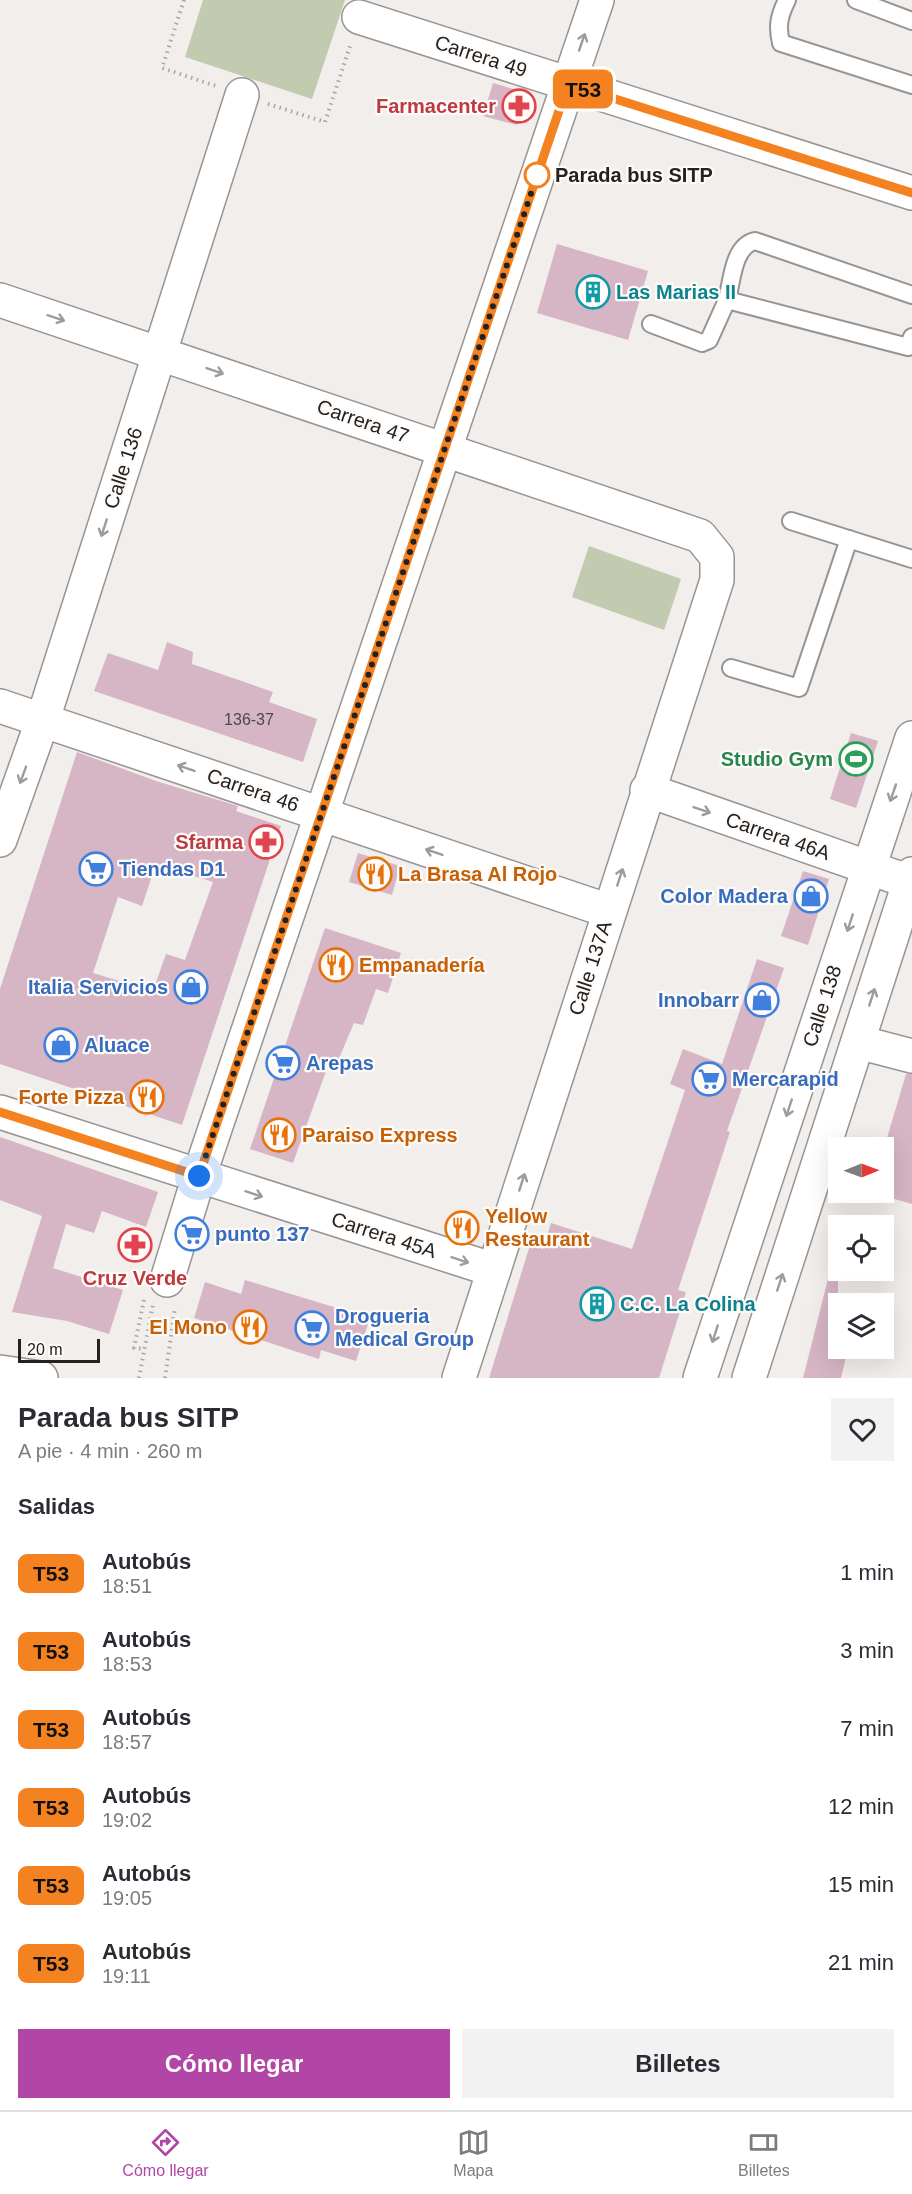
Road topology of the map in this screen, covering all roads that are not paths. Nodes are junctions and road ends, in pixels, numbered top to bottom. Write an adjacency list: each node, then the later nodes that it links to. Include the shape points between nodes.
1 (597, 0): 6 (main road, one-way to 1)
2 (787, 0): 7 (lane, via 777,29 781,43)
3 (856, 0): 5 (lane)
4 (359, 17): 6 (main road, Carrera 49)
5 (912, 21)
6 (568, 84): 9 (main road, Carrera 49); 16 (main road)
7 (912, 85)
8 (242, 95): 15 (main road, Calle 136)
9 (912, 193)
10 (912, 294): 12 (lane, via 755,241 740,250)
11 (0, 300): 15 (main road, Carrera 47, one-way to 15)
12 (727, 300): 13 (lane, via 709,340 702,343); 14 (lane, via 908,347)
13 (651, 324)
14 (912, 337)
15 (160, 353): 16 (main road, Carrera 47, one-way to 16); 23 (main road, Calle 136, one-way to 23)
16 (445, 448): 19 (main road, Carrera 47, via 700,536); 26 (main road)
17 (791, 522): 18 (lane)
18 (849, 539): 20 (lane); 21 (lane, via 798,688)
19 (717, 557): 25 (main road, Calle 137A, via 717,580)
20 (912, 559)
21 (731, 668)
22 (0, 706): 23 (main road, Carrera 46)
23 (43, 719): 26 (main road, Carrera 46, one-way to 23); 27 (main road, Calle 136, one-way to 27)
24 (912, 738): 28 (main road, Calle 138, one-way to 28)
25 (647, 790): 28 (main road, Carrera 46A, one-way to 28); 30 (main road, Calle 137A, one-way to 25)
26 (321, 813): 30 (main road, Carrera 46, one-way to 26); 34 (main road)
27 (0, 840)
28 (868, 868): 29 (main road, Carrera 46A); 40 (main road, Calle 138, one-way to 40)
29 (911, 878): 31 (main road, one-way to 29)
30 (609, 911): 35 (main road, Calle 137A, one-way to 30)
31 (858, 1042): 32 (main road); 41 (main road, one-way to 31)
32 (912, 1056)
33 (0, 1112): 34 (main road, Carrera 45A)
34 (199, 1176): 35 (main road, Carrera 45A, one-way to 35); 36 (main road)
35 (494, 1270): 39 (main road, Calle 137A)
36 (166, 1291)
37 (0, 1372): 38 (main road)
38 (41, 1378)
39 (459, 1378)
40 (700, 1378)
41 (749, 1378)

